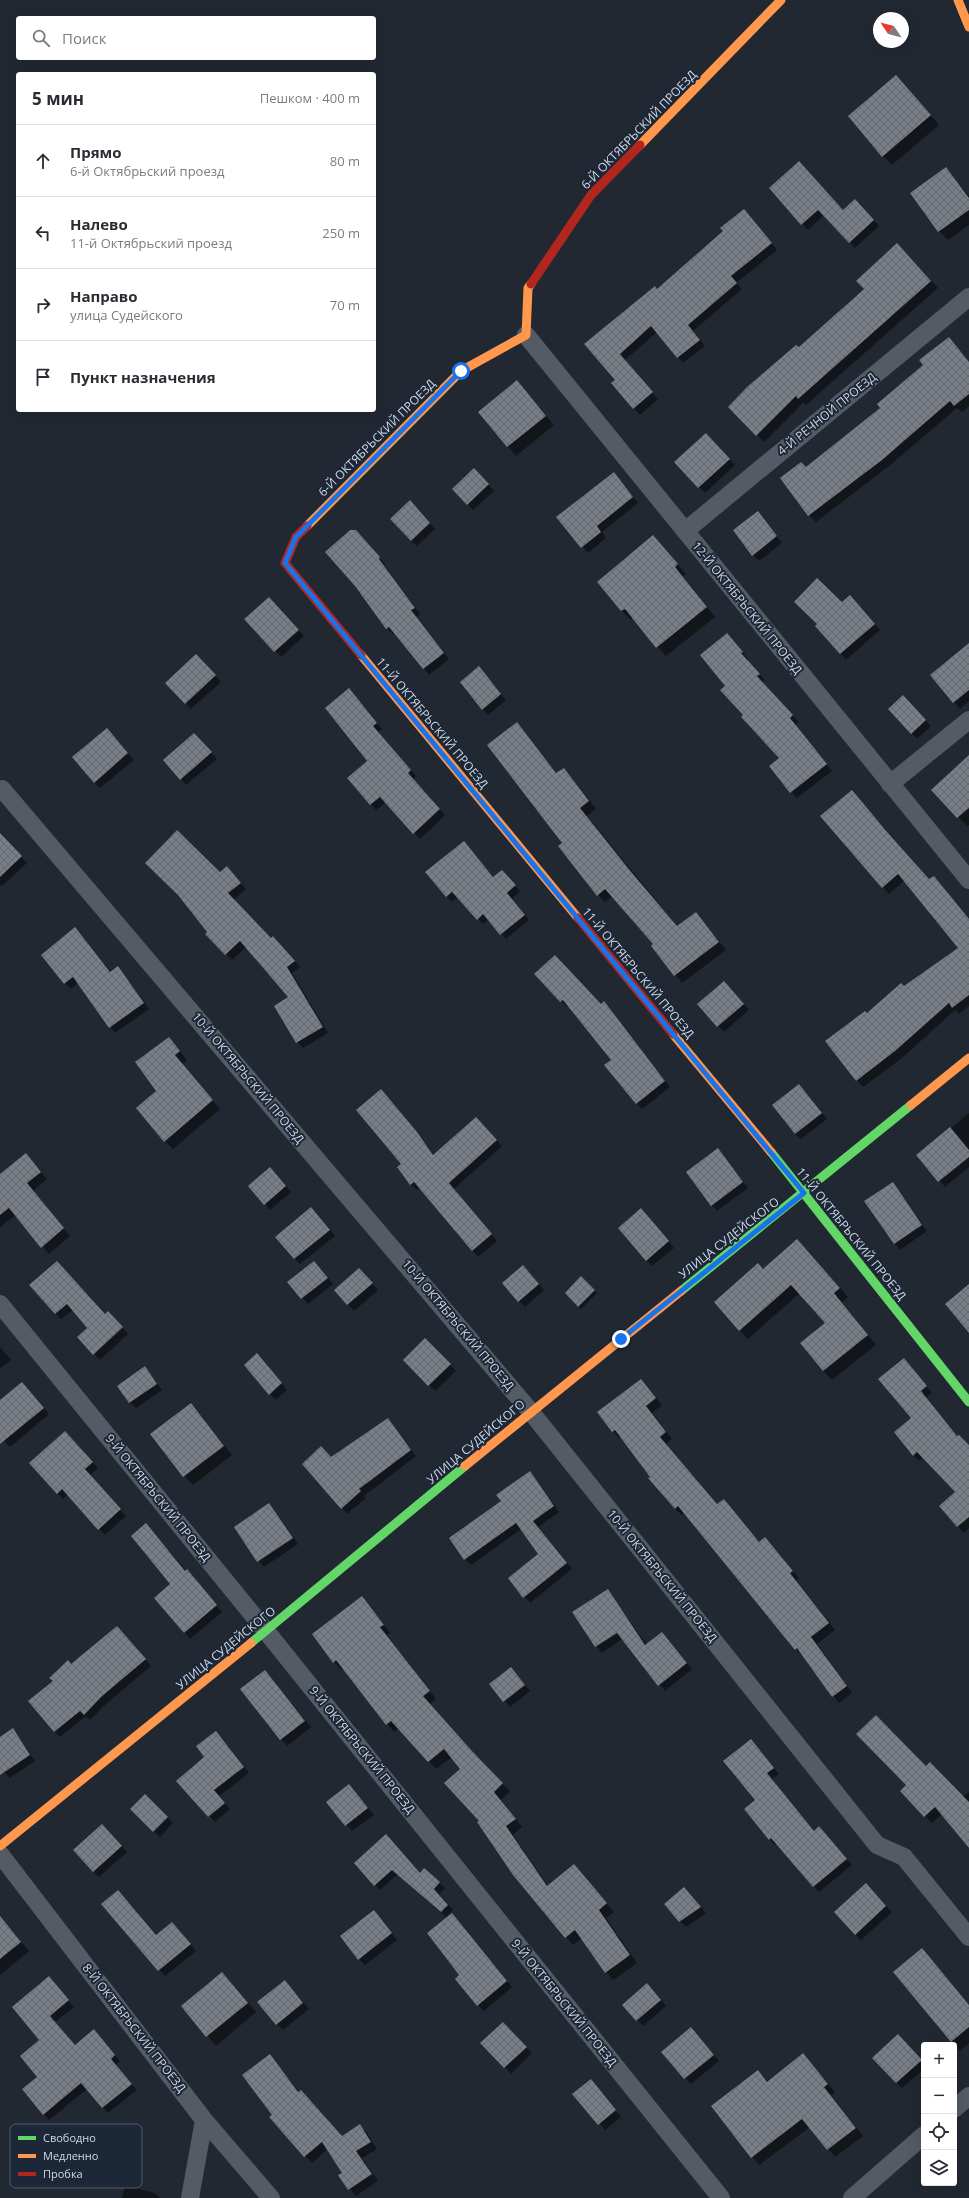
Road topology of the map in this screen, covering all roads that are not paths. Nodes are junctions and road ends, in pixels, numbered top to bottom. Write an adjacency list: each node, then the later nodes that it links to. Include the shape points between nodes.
1 (781, 0): 5 (street, 6-Й ОКТЯБРЬСКИЙ ПРОЕЗД, via 591,195 528,288)
2 (958, 0): 3 (street)
3 (969, 27)
4 (969, 298): 6 (street, 4-Й РЕЧНОЙ ПРОЕЗД)
5 (526, 335): 6 (street, 12-Й ОКТЯБРЬСКИЙ ПРОЕЗД); 7 (street, 6-Й ОКТЯБРЬСКИЙ ПРОЕЗД, via 461,371 296,537)
6 (684, 531): 9 (street, 12-Й ОКТЯБРЬСКИЙ ПРОЕЗД)
7 (285, 563): 13 (street, 11-Й ОКТЯБРЬСКИЙ ПРОЕЗД)
8 (969, 720): 9 (street)
9 (890, 784): 11 (street, 12-Й ОКТЯБРЬСКИЙ ПРОЕЗД)
10 (2, 789): 16 (street, 10-Й ОКТЯБРЬСКИЙ ПРОЕЗД)
11 (969, 880)
12 (969, 1058): 13 (street, УЛИЦА СУДЕЙСКОГО)
13 (804, 1193): 15 (street, 11-Й ОКТЯБРЬСКИЙ ПРОЕЗД); 16 (street, УЛИЦА СУДЕЙСКОГО)
14 (0, 1304): 17 (street, 9-Й ОКТЯБРЬСКИЙ ПРОЕЗД)
15 (969, 1402)
16 (531, 1412): 17 (street, УЛИЦА СУДЕЙСКОГО); 20 (street, 10-Й ОКТЯБРЬСКИЙ ПРОЕЗД, via 877,1845 904,1857)
17 (266, 1631): 18 (street, УЛИЦА СУДЕЙСКОГО); 27 (street, 9-Й ОКТЯБРЬСКИЙ ПРОЕЗД)
18 (0, 1846)
19 (0, 1854): 23 (street, 8-Й ОКТЯБРЬСКИЙ ПРОЕЗД)
20 (969, 1937)
21 (969, 2096): 22 (street)
22 (957, 2106)
23 (204, 2120): 25 (street); 26 (street, 8-Й ОКТЯБРЬСКИЙ ПРОЕЗД)
24 (921, 2138): 28 (street)
25 (190, 2198)
26 (271, 2198)
27 (721, 2198)
28 (852, 2198)

